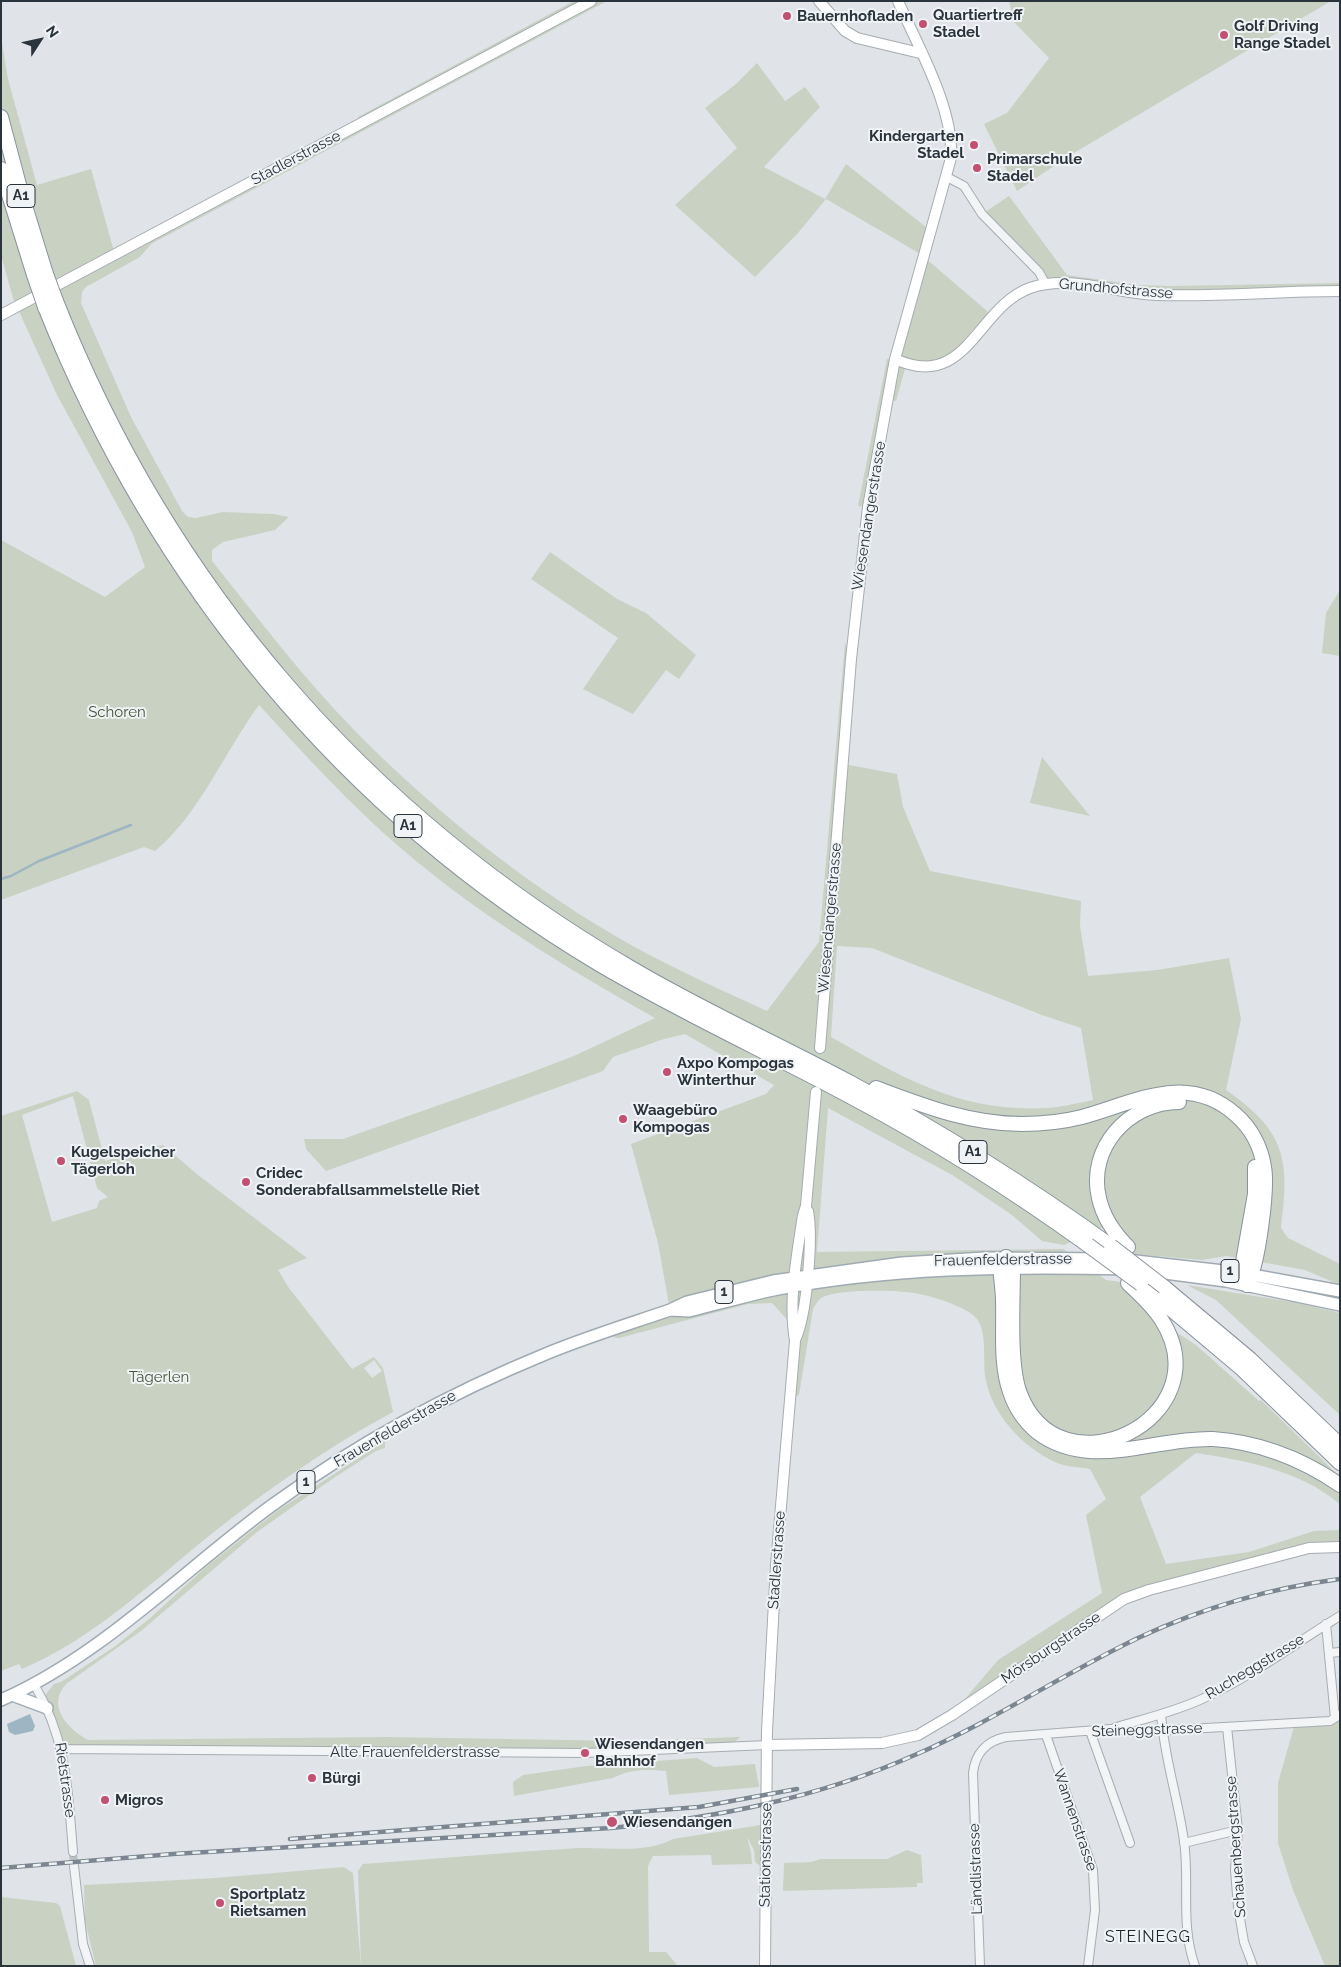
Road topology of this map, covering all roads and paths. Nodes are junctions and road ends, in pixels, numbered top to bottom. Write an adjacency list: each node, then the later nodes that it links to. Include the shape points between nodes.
1 (591, 1): 12 (main road, Stadlerstrasse)
2 (819, 1): 4 (main road, via 846,31 857,38)
3 (898, 1): 4 (main road, Wiesendangerstrasse)
4 (920, 54): 7 (main road, Wiesendangerstrasse, via 949,123 952,149)
5 (1, 117): 8 (highway, A1)
6 (1, 169): 8 (highway, A1)
7 (947, 177): 9 (street, via 964,186 982,214 1039,272); 13 (main road, Wiesendangerstrasse)
8 (40, 274): 11 (highway, A1, bridge)
9 (1045, 283): 10 (main road, Grundhofstrasse, via 1156,295); 13 (main road, Grundhofstrasse, via 1010,300 952,359 934,368 906,365)
10 (1340, 291)
11 (51, 304): 15 (highway, A1, via 118,439 192,562 272,669 359,763 447,842 553,920 634,970); 22 (highway, A1, bridge, via 78,384 113,455 186,576 273,690 335,757 394,813 499,898 579,951 660,998 894,1120 978,1170 1088,1245)
12 (1, 315)
13 (895, 360): 14 (main road, Wiesendangerstrasse, via 859,576)
14 (820, 1048)
15 (827, 1070): 19 (highway, via 938,1111 1002,1123 1061,1121 1163,1093 1189,1093 1218,1102 1248,1128 1264,1166 1266,1188); 23 (highway, A1, bridge, via 989,1163)
16 (816, 1092): 17 (main road)
17 (806, 1206): 20 (main road, via 809,1216); 21 (main road)
18 (1006, 1264): 19 (main road, Frauenfelderstrasse / 1, via 1119,1260); 20 (main road, Frauenfelderstrasse / 1, via 927,1261); 22 (highway, via 1019,1390 1041,1423 1079,1442 1111,1441 1136,1431 1158,1411 1170,1386 1174,1359 1170,1337); 29 (highway, via 1007,1384 1021,1414 1049,1440 1067,1448 1093,1452 1189,1439 1237,1442 1287,1456)
19 (1247, 1277): 23 (highway, via 1256,1187 1253,1158 1244,1139 1220,1114 1197,1104 1172,1102 1144,1109 1121,1124 1103,1150 1097,1174 1099,1201 1107,1220 1128,1247); 24 (main road, Frauenfelderstrasse / 1); 25 (main road, Frauenfelderstrasse / 1)
20 (807, 1280): 21 (main road, Frauenfelderstrasse / 1); 26 (main road, via 801,1327)
21 (794, 1282): 26 (main road, via 792,1325); 35 (main road, Frauenfelderstrasse / 1, via 689,1311 670,1310 549,1353 457,1394 394,1427 272,1505 115,1630)
22 (1134, 1284): 28 (highway, A1, via 1242,1369)
23 (1170, 1287): 27 (highway, A1)
24 (1340, 1292)
25 (1340, 1305)
26 (795, 1341): 46 (main road, Stadlerstrasse, via 776,1574)
27 (1340, 1445)
28 (1340, 1463)
29 (1340, 1485)
30 (1340, 1547): 46 (main road, Mörsburgstrasse, via 1309,1548 1124,1599 918,1735 872,1743)
31 (1340, 1616): 32 (street, Rucheggstrasse)
32 (1326, 1624): 34 (street); 39 (street, Rucheggstrasse, via 1226,1687)
33 (1340, 1652): 34 (street)
34 (1329, 1653): 40 (street)
35 (34, 1684): 36 (main road, Frauenfelderstrasse / 1); 38 (street, Rietstrasse)
36 (12, 1695): 37 (main road, Frauenfelderstrasse / 1); 38 (main road)
37 (1, 1700)
38 (47, 1708): 47 (street, Rietstrasse)
39 (1161, 1714): 42 (street, Rucheggstrasse); 43 (street)
40 (1338, 1717): 41 (street, Steineggstrasse, via 1330,1721)
41 (1226, 1727): 43 (street, Steineggstrasse); 49 (street, Schauenbergstrasse)
42 (1110, 1729): 43 (street, Steineggstrasse, via 1135,1732); 44 (street, Steineggstrasse)
43 (1162, 1730): 51 (street)
44 (1090, 1731): 45 (street, Steineggstrasse); 50 (street)
45 (1046, 1735): 48 (street, Steineggstrasse, via 1006,1737 992,1742 977,1757); 57 (street, Wannenstrasse, via 1093,1870 1095,1910)
46 (767, 1745): 47 (street, Alte Frauenfelderstrasse, via 585,1753); 55 (main road, Stationsstrasse)
47 (62, 1749): 52 (street, Rietstrasse)
48 (972, 1773): 56 (street, Ländlistrasse)
49 (1238, 1830): 51 (street); 59 (street, Schauenbergstrasse, via 1235,1870 1238,1908 1244,1942)
50 (1130, 1843)
51 (1184, 1843): 58 (street, via 1185,1910)
52 (74, 1852)
53 (74, 1866): 54 (street, via 83,1944)
54 (90, 1966)
55 (764, 1966)
56 (980, 1966)
57 (1088, 1966)
58 (1195, 1966)
59 (1253, 1966)

